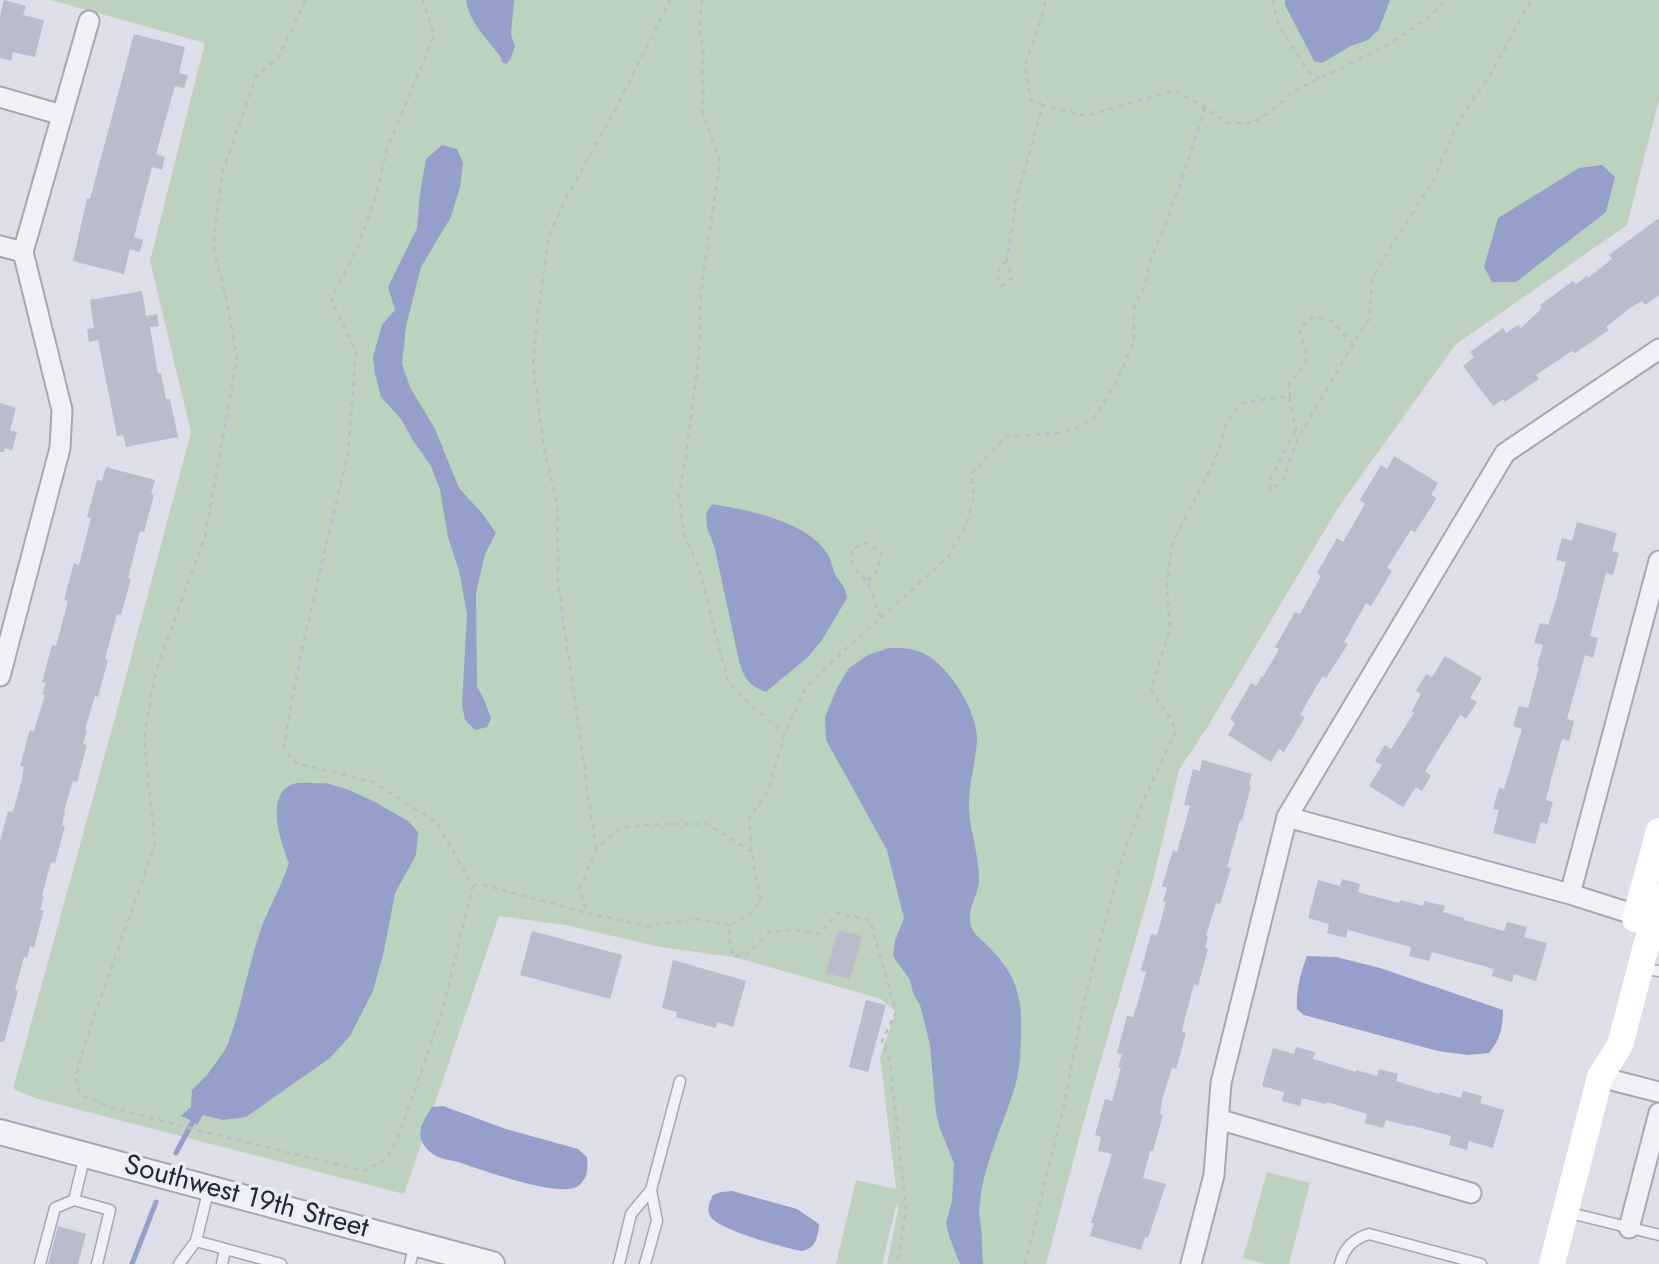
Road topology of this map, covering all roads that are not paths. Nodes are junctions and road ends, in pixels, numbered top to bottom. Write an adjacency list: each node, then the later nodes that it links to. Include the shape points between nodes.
1 (89, 21): 3 (street)
2 (0, 97): 3 (street)
3 (62, 115): 5 (street)
4 (0, 246): 5 (street)
5 (23, 252): 8 (street, via 62,410 60,448)
6 (1659, 349): 9 (street, via 1506,453)
7 (1659, 561): 11 (street)
8 (0, 676)
9 (1287, 817): 11 (street); 19 (street, via 1221,1083)
10 (1659, 831): 13 (main road)
11 (1570, 894): 13 (street)
12 (1659, 897): 14 (main road)
13 (1636, 915): 15 (main road, via 1598,1056)
14 (1649, 970): 15 (main road, via 1620,1045)
15 (1600, 1077): 17 (street); 26 (main road)
16 (680, 1081): 23 (lane)
17 (1659, 1092)
18 (1659, 1113): 27 (street)
19 (1218, 1119): 24 (street); 42 (street, via 1214,1175)
20 (0, 1132): 21 (street, Southwest 19th Street)
21 (85, 1155): 22 (street, Southwest 19th Street); 25 (lane)
22 (209, 1188): 29 (lane); 31 (street, Southwest 19th Street)
23 (651, 1190): 40 (lane, via 631,1214); 41 (lane, via 657,1221)
24 (1471, 1193)
25 (74, 1200): 34 (lane, via 55,1208); 35 (lane, via 110,1210)
26 (1565, 1212): 27 (lane); 45 (main road)
27 (1629, 1228): 28 (lane)
28 (1659, 1235)
29 (196, 1241): 30 (lane); 36 (lane)
30 (225, 1249): 33 (lane); 37 (lane)
31 (413, 1254): 32 (street, Southwest 19th Street)
32 (451, 1259): 39 (street, Southwest 19th Street)
33 (268, 1262): 38 (lane)
34 (40, 1264)
35 (97, 1264)
36 (180, 1264)
37 (222, 1264)
38 (281, 1264)
39 (492, 1264)
40 (618, 1264)
41 (645, 1264)
42 (1191, 1264)
43 (1340, 1264): 44 (lane, via 1348,1247 1369,1234)
44 (1480, 1264)
45 (1552, 1264)

